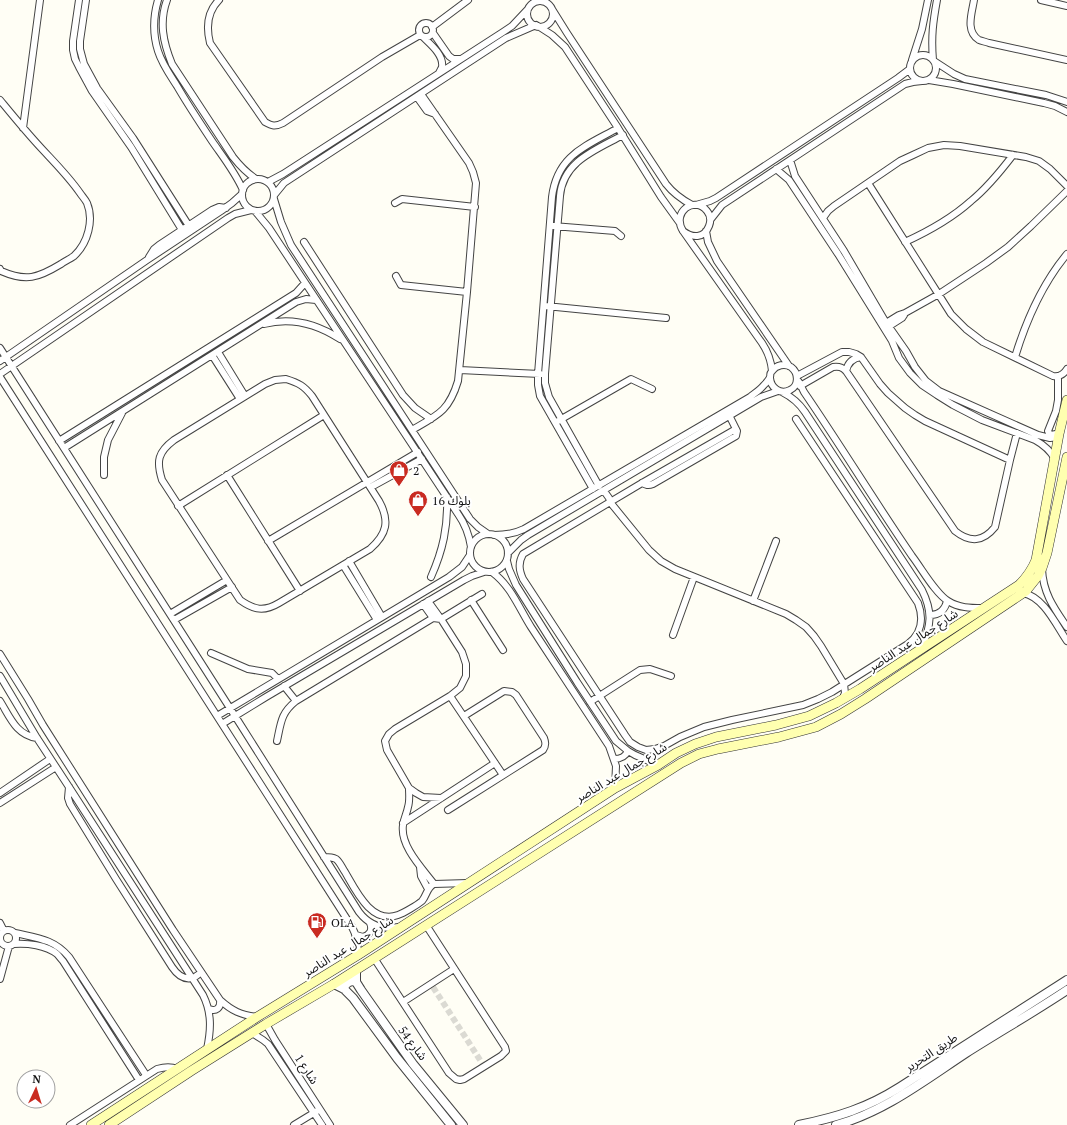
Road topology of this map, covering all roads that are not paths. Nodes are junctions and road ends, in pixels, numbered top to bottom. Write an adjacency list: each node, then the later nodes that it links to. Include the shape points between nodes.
1 (40, 0): 31 (street)
2 (79, 0): 28 (street, via 73,41 75,59 92,91)
3 (86, 0): 28 (street, via 80,49 84,64)
4 (158, 0): 45 (street, via 154,35 163,64 232,170)
5 (167, 0): 39 (street, via 163,16 163,33 172,64 239,166)
6 (219, 0): 18 (street, via 208,19 210,43 265,122 271,126 278,126 382,57)
7 (468, 0): 17 (street)
8 (928, 0): 22 (street)
9 (937, 0): 20 (street, via 932,40)
10 (974, 0): 21 (street, via 970,23 972,32 979,40)
11 (1041, 0): 14 (street)
12 (534, 2): 13 (street); 15 (street)
13 (552, 5): 16 (street, via 552,20 543,26); 48 (street, via 567,33 666,184 682,200)
14 (1067, 6)
15 (528, 10): 16 (street, via 528,17); 19 (street, via 512,26)
16 (537, 26): 26 (street, via 506,38); 32 (street, via 565,47)
17 (432, 30): 18 (street, via 430,36); 18 (street, via 428,23 422,24 419,29); 19 (street, via 449,56)
18 (422, 36): 23 (street, via 441,61 442,68)
19 (461, 59): 23 (street)
20 (934, 60): 22 (street, via 929,56 919,56); 24 (street, via 936,72); 29 (street, via 965,79 1046,95)
21 (1067, 60)
22 (911, 65): 25 (street, via 911,73 917,80); 48 (street, via 898,78 716,198)
23 (438, 74): 40 (street)
24 (929, 80): 25 (street); 30 (street, via 1044,103)
25 (922, 81): 37 (street, via 905,84)
26 (419, 96): 46 (street, via 290,179 279,188); 51 (street, via 427,111 435,114 469,163 476,183)
27 (0, 100): 31 (street)
28 (103, 102): 57 (street, via 133,138); 60 (street)
29 (1067, 102)
30 (1067, 112)
31 (23, 128): 68 (street, via 72,181 86,202 90,216 89,231 74,256 52,270 26,278 13,276)
32 (618, 128): 33 (street); 34 (street)
33 (622, 135): 36 (street); 56 (street)
34 (580, 149): 36 (street); 58 (street, via 566,162 556,178)
35 (1013, 155): 41 (street, via 960,146 928,148 900,161); 43 (street, via 1039,161); 65 (street, via 971,202 928,231)
36 (585, 156): 59 (street, via 571,167 563,181)
37 (790, 160): 38 (street); 42 (street)
38 (776, 169): 42 (street); 55 (street, via 722,205)
39 (256, 179): 40 (street); 45 (street, via 250,180)
40 (268, 182): 46 (street, via 273,187)
41 (868, 183): 50 (street); 65 (street)
42 (796, 184): 49 (street); 78 (street, via 838,254)
43 (1067, 186)
44 (1067, 191): 72 (street, via 1008,247)
45 (242, 192): 52 (street); 53 (street, via 242,200)
46 (275, 197): 53 (street, via 268,209); 103 (street, via 281,222 291,245)
47 (395, 203): 51 (street, via 402,199)
48 (694, 205): 55 (street, via 706,209); 56 (street, via 684,210)
49 (816, 206): 50 (street); 54 (street)
50 (834, 206): 54 (street)
51 (475, 207): 71 (street)
52 (226, 208): 57 (street, via 215,208); 67 (street)
53 (253, 211): 70 (street, via 269,228); 81 (street, via 242,211 228,218)
54 (823, 218): 78 (street)
55 (711, 219): 62 (street)
56 (679, 222): 61 (street)
57 (189, 226): 60 (street)
58 (550, 226): 59 (street); 74 (street)
59 (557, 226): 63 (street, via 615,230); 75 (street)
60 (182, 230): 67 (street, via 154,249)
61 (683, 231): 62 (street, via 695,236); 92 (street, via 768,352)
62 (706, 232): 88 (street, via 717,261)
63 (621, 236)
64 (304, 242): 112 (street, via 403,395 415,408)
65 (905, 242): 72 (street)
66 (1067, 254): 85 (street, via 1040,294)
67 (147, 260): 79 (street)
68 (0, 269)
69 (396, 276): 71 (street, via 401,285)
70 (305, 283): 73 (street); 117 (street, via 296,293)
71 (467, 292): 91 (street)
72 (939, 294): 78 (street, via 905,313); 85 (street, via 951,314 966,329 983,342)
73 (316, 300): 77 (street, via 296,302); 80 (street)
74 (543, 305): 75 (street); 94 (street)
75 (550, 306): 76 (street); 95 (street)
76 (666, 318)
77 (258, 326): 80 (street, via 273,322 303,323 331,333); 83 (street)
78 (888, 328): 109 (street, via 926,381 938,391); 115 (street, via 899,358 922,385)
79 (35, 337): 81 (street); 86 (street)
80 (343, 342): 105 (street)
81 (42, 346): 87 (street)
82 (0, 348): 86 (street)
83 (215, 353): 106 (street); 108 (street)
84 (862, 357): 89 (street, via 842,352); 93 (street, via 853,359); 129 (street, via 880,384 905,408 925,421)
85 (1015, 357): 98 (street, via 1050,375)
86 (3, 359): 87 (street)
87 (12, 366): 97 (street); 123 (street)
88 (789, 366): 92 (street, via 777,366); 99 (street, via 793,368)
89 (814, 367): 96 (street); 99 (street)
90 (1067, 369): 98 (street)
91 (460, 370): 94 (street); 112 (street, via 454,394 447,406)
92 (772, 371): 100 (street)
93 (846, 371): 96 (street, via 838,366); 129 (street, via 955,531 962,537 971,540 981,539 995,527)
94 (538, 374): 95 (street); 116 (street, via 540,396)
95 (545, 374): 113 (street, via 547,392)
96 (819, 375): 101 (street)
97 (0, 376): 196 (street)
98 (1058, 376): 121 (street, via 1056,411 1048,430 1051,435)
99 (797, 377): 101 (street); 104 (street, via 793,388)
100 (770, 378): 104 (street, via 772,386); 135 (street, via 750,397)
101 (800, 386): 164 (street, via 897,534 937,591)
102 (652, 389): 113 (street, via 631,379)
103 (387, 392): 105 (street); 118 (street)
104 (780, 392): 111 (street, via 761,398); 124 (street, via 792,397 799,404)
105 (380, 396): 127 (street)
106 (242, 398): 110 (street, via 275,380 296,382 306,388); 139 (street, via 174,440 166,446 160,456 158,469)
107 (1067, 400): 121 (main road, شارع جمال عبد الناصر)
108 (124, 410): 119 (street); 132 (street, via 108,440 104,457)
109 (986, 413): 115 (street); 122 (street)
110 (324, 415): 133 (street); 134 (street)
111 (730, 417): 136 (street); 138 (street, via 736,429)
112 (431, 419): 118 (street)
113 (561, 419): 116 (street); 135 (street)
114 (796, 419): 126 (street)
115 (982, 420): 120 (street)
116 (555, 422): 135 (street)
117 (83, 425): 119 (street); 123 (street)
118 (412, 430): 140 (street, via 470,519)
119 (88, 432): 125 (street)
120 (1017, 433): 122 (street); 129 (street)
121 (1059, 435): 122 (street); 130 (main road, شارع جمال عبد الناصر)
122 (1037, 438): 130 (street, via 1048,448)
123 (59, 440): 125 (street)
124 (824, 442): 126 (street); 146 (street)
125 (64, 448): 168 (street)
126 (815, 448): 150 (street)
127 (418, 452): 128 (street); 134 (street)
128 (422, 459): 134 (street); 137 (street)
129 (1010, 460)
130 (1055, 460): 167 (main road, شارع جمال عبد الناصر, via 1039,550 1032,569 1019,585)
131 (1066, 463): 151 (main road, شارع جمال عبد الناصر)
132 (104, 475)
133 (227, 476): 139 (street); 141 (street)
134 (369, 484): 141 (street); 147 (street, via 384,510 384,532 370,549)
135 (596, 487): 140 (street, via 524,530 514,534)
136 (601, 492): 138 (street, via 605,501); 144 (street, via 520,540)
137 (447, 497): 143 (street, via 464,524); 154 (street, via 444,541)
138 (610, 502): 155 (street, via 661,561); 190 (street, via 523,554 519,567 523,579)
139 (178, 506): 156 (street)
140 (491, 535): 143 (street, via 482,535); 144 (street, via 504,542)
141 (268, 541): 158 (street)
142 (776, 542): 163 (street)
143 (471, 547): 145 (street)
144 (508, 553): 148 (street)
145 (470, 555): 152 (street, via 473,565); 171 (street, via 459,571)
146 (902, 560): 150 (street); 169 (street, via 926,598)
147 (349, 561): 149 (street); 171 (street)
148 (507, 561): 153 (street, via 501,568); 194 (street, via 516,585)
149 (343, 565): 158 (street); 171 (street)
150 (893, 566): 184 (street, via 918,603 921,613 920,628 908,644)
151 (1042, 568): 159 (main road, شارع جمال عبد الناصر, via 1033,584); 161 (street)
152 (484, 572): 153 (street); 165 (street)
153 (492, 572): 204 (street, via 505,583 609,746)
154 (431, 577)
155 (694, 577): 163 (street); 175 (street)
156 (227, 580): 157 (street); 168 (street)
157 (232, 587): 158 (street, via 240,600 260,609 271,608); 173 (street)
158 (300, 591)
159 (1023, 593): 166 (street); 223 (main road, شارع جمال عبد الناصر, via 841,714 816,727 699,754)
160 (482, 594): 162 (street)
161 (1047, 596): 166 (street); 174 (street)
162 (471, 600): 172 (street); 178 (street)
163 (753, 601): 184 (street, via 786,614 806,627)
164 (947, 601): 167 (street, via 960,607); 169 (street, via 942,612)
165 (426, 602): 170 (street); 172 (street); 185 (street)
166 (1043, 604): 176 (street)
167 (983, 608): 177 (main road, شارع جمال عبد الناصر)
168 (170, 614): 173 (street)
169 (930, 615): 177 (street)
170 (433, 618): 172 (street); 193 (street)
171 (379, 619): 183 (street)
172 (441, 619): 188 (street, via 462,652 466,664 466,676 460,688)
173 (174, 620): 195 (street)
174 (1067, 627)
175 (673, 635)
176 (1067, 641)
177 (922, 647): 187 (main road, شارع جمال عبد الناصر)
178 (503, 650)
179 (211, 653): 183 (street, via 248,669 268,671)
180 (0, 654): 234 (street)
181 (0, 676): 200 (street)
182 (671, 676): 190 (street, via 640,670)
183 (278, 679): 186 (street)
184 (844, 684): 187 (street, via 850,688); 190 (street, via 803,705 704,727 664,746 646,750 630,742); 191 (street)
185 (284, 686): 189 (street); 193 (street)
186 (262, 689): 189 (street); 195 (street)
187 (860, 689): 191 (main road, شارع جمال عبد الناصر)
188 (450, 696): 198 (street); 212 (street, via 395,729 385,741 387,750)
189 (266, 697): 197 (street)
190 (599, 697): 194 (street)
191 (842, 700): 206 (main road, شارع جمال عبد الناصر, via 809,716 776,726 716,737 695,744)
192 (0, 701): 200 (street, via 18,730)
193 (296, 701): 201 (street, via 288,707 283,716)
194 (590, 702): 202 (street, via 616,741)
195 (230, 708): 196 (street); 197 (street)
196 (217, 716): 199 (street)
197 (235, 716): 199 (street); 224 (street)
198 (464, 716): 205 (street); 208 (street, via 504,691 516,695 546,742 543,750)
199 (222, 724): 238 (street)
200 (37, 738): 203 (street)
201 (278, 740)
202 (628, 751): 204 (street, via 623,758); 206 (street)
203 (50, 759): 207 (street); 210 (street)
204 (614, 759): 213 (street)
205 (495, 763): 208 (street); 209 (street)
206 (658, 765): 213 (main road, شارع جمال عبد الناصر)
207 (56, 767): 211 (street); 214 (street)
208 (503, 775): 216 (street)
209 (468, 781): 216 (street); 217 (street)
210 (13, 784): 214 (street); 215 (street)
211 (69, 787): 237 (street); 247 (street, via 70,804 176,974)
212 (409, 788): 217 (street, via 423,797); 220 (street, via 410,798)
213 (616, 788): 221 (main road, شارع جمال عبد الناصر)
214 (18, 791): 218 (street)
215 (0, 793)
216 (475, 793): 219 (street)
217 (441, 798): 220 (street)
218 (0, 803)
219 (448, 810)
220 (403, 823): 226 (street, via 403,838)
221 (540, 837): 222 (main road, شارع جمال عبد الناصر); 223 (main road, via 540,843)
222 (521, 849): 225 (main road); 227 (main road, شارع جمال عبد الناصر)
223 (547, 849): 225 (main road, شارع جمال عبد الناصر)
224 (324, 858): 229 (street, via 330,857 338,861 363,902 383,916 399,914 421,902); 231 (street, via 358,912)
225 (530, 859): 233 (main road, شارع جمال عبد الناصر)
226 (420, 867): 228 (street); 229 (street, via 420,876)
227 (470, 883): 228 (street); 232 (main road, شارع جمال عبد الناصر)
228 (434, 884): 229 (street)
229 (428, 889)
230 (0, 923): 235 (street)
231 (370, 923): 232 (street, via 385,928); 238 (street, via 370,934 363,937)
232 (401, 926): 241 (main road, شارع جمال عبد الناصر)
233 (426, 926): 242 (main road, شارع جمال عبد الناصر); 243 (street)
234 (173, 930): 237 (street); 245 (street)
235 (4, 931): 236 (street, via 11,930); 239 (street, via 0,936)
236 (15, 933): 240 (street, via 16,939); 256 (street, via 53,943 62,949)
237 (164, 935): 247 (street)
238 (356, 935): 241 (street)
239 (1, 945): 240 (street)
240 (11, 945): 246 (street); 257 (street, via 40,946 57,954)
241 (358, 955): 258 (main road, شارع جمال عبد الناصر)
242 (374, 958): 244 (main road, شارع جمال عبد الناصر); 254 (street)
243 (454, 969): 254 (street, via 432,986); 254 (street, via 505,1047 504,1053 460,1080 452,1077)
244 (356, 970): 249 (street); 250 (main road, شارع جمال عبد الناصر)
245 (201, 973): 247 (street); 253 (street)
246 (0, 978)
247 (192, 978): 255 (street)
248 (1067, 980): 275 (street, طريق التحرير, via 889,1094 851,1112)
249 (356, 982): 251 (street, via 348,982); 274 (street, شارع 54, via 400,1046)
250 (334, 984): 251 (street, شارع 54); 259 (main road, شارع جمال عبد الناصر)
251 (344, 989): 273 (street, شارع 54)
252 (1067, 990): 276 (street, طريق التحرير, via 892,1101 856,1119)
253 (220, 1000): 255 (street, via 219,1008); 258 (street, via 237,1012)
254 (403, 1002)
255 (209, 1009): 261 (street)
256 (104, 1011): 257 (street); 263 (street)
257 (98, 1015): 264 (street)
258 (257, 1017): 261 (main road, شارع جمال عبد الناصر)
259 (266, 1024): 260 (main road, شارع جمال عبد الناصر); 265 (street, شارع 1)
260 (252, 1033): 266 (street, شارع 1, via 268,1044); 269 (main road, شارع جمال عبد الناصر)
261 (207, 1049): 262 (main road, شارع جمال عبد الناصر)
262 (177, 1069): 263 (street, via 163,1067); 268 (main road, شارع جمال عبد الناصر)
263 (146, 1075): 264 (street)
264 (139, 1080): 267 (street)
265 (320, 1108): 266 (street); 272 (street, شارع 1)
266 (314, 1112): 270 (street); 271 (street, شارع 1)
267 (70, 1125)
268 (91, 1125)
269 (109, 1125)
270 (294, 1125)
271 (322, 1125)
272 (330, 1125)
273 (451, 1125)
274 (463, 1125)
275 (800, 1125)
276 (836, 1125)

